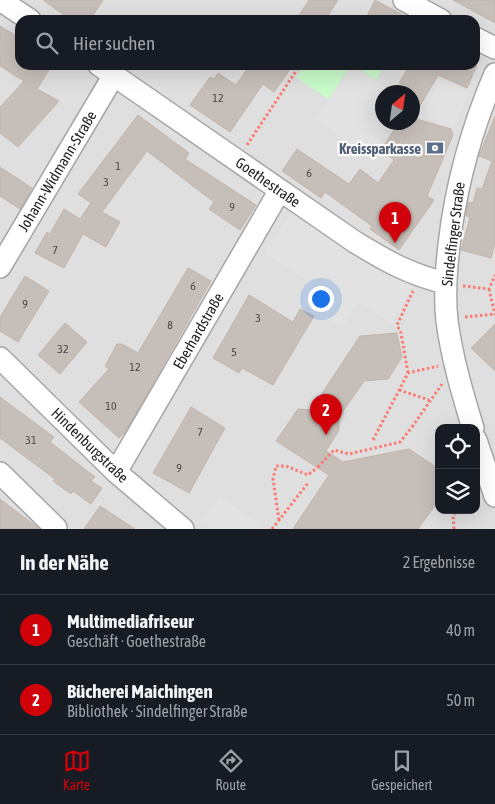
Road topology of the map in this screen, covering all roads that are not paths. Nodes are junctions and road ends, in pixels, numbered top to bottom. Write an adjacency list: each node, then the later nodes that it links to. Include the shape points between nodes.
1 (0, 0): 3 (street)
2 (404, 0): 4 (street)
3 (22, 15)
4 (432, 15)
5 (480, 40): 6 (street)
6 (495, 48)
7 (106, 70): 9 (street, Goethestraße); 10 (street, Johann-Widmann-Straße)
8 (495, 74): 11 (street, Sindelfinger Straße, via 476,118 455,197)
9 (280, 190): 11 (street, Goethestraße, via 395,267); 15 (street, Eberhardstraße)
10 (0, 267)
11 (445, 283): 13 (street, Sindelfinger Straße, via 447,319 456,369)
12 (0, 358): 15 (street, Hindenburgstraße)
13 (472, 424)
14 (480, 452): 17 (street)
15 (116, 472): 19 (street, Hindenburgstraße)
16 (0, 473): 18 (street)
17 (495, 496)
18 (56, 528)
19 (183, 529)

